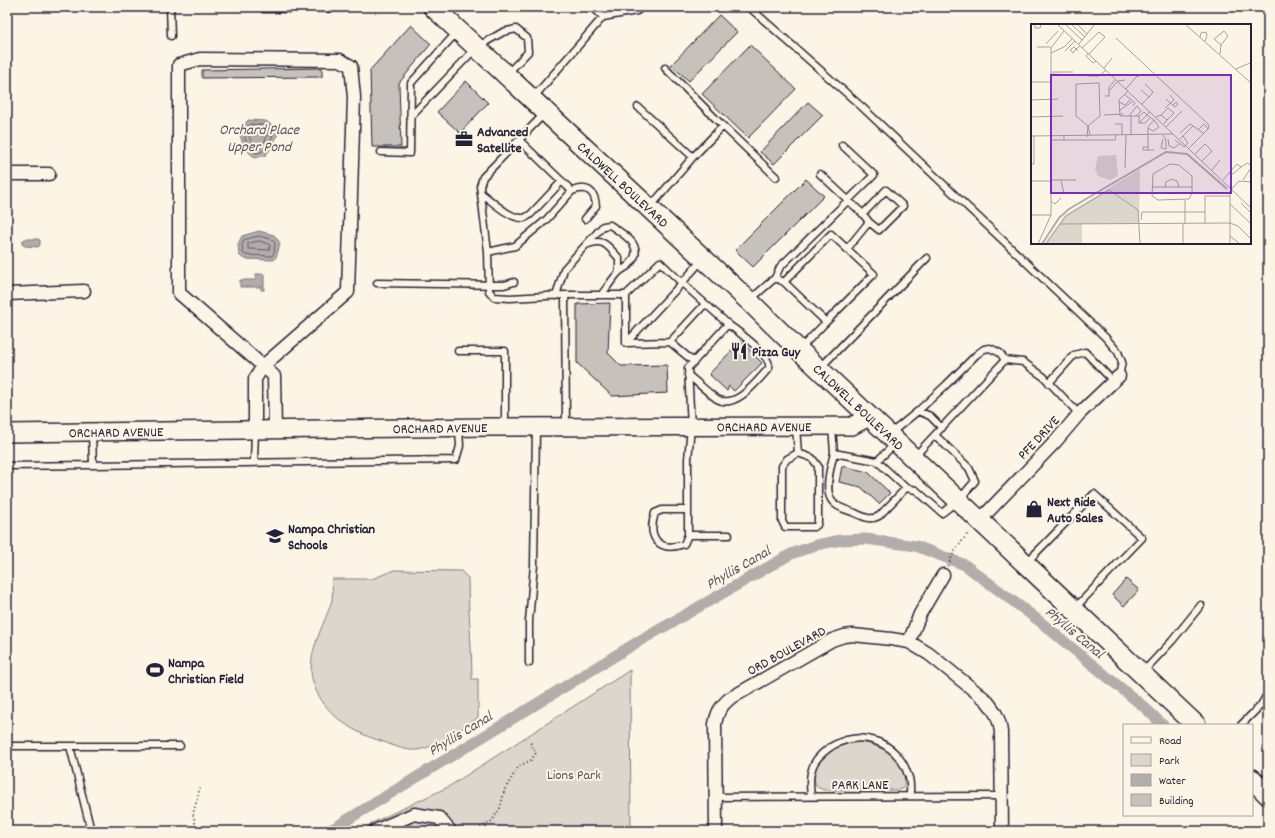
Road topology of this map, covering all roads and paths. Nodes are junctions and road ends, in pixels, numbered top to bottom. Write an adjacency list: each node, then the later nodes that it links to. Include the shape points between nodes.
1 (170, 7): 10 (lane)
2 (346, 7): 6 (lane)
3 (593, 7): 8 (lane)
4 (641, 7): 8 (lane, via 637,11)
5 (749, 7): 66 (lane, via 862,107 1105,337 1118,352 1122,362)
6 (264, 9)
7 (439, 9): 9 (main road, CALDWELL BOULEVARD)
8 (603, 17): 14 (lane)
9 (458, 30): 11 (main road, CALDWELL BOULEVARD); 17 (lane, via 411,83)
10 (171, 36)
11 (477, 47): 13 (main road, CALDWELL BOULEVARD); 13 (lane, via 503,32 516,29 526,38 528,52); 17 (lane)
12 (664, 68): 18 (lane)
13 (506, 75): 14 (main road, CALDWELL BOULEVARD)
14 (532, 99): 16 (main road, CALDWELL BOULEVARD)
15 (638, 107): 22 (lane)
16 (546, 112): 19 (lane); 31 (main road, CALDWELL BOULEVARD)
17 (410, 117): 21 (lane, via 410,153)
18 (723, 126): 22 (lane); 26 (lane)
19 (519, 140): 27 (lane); 29 (lane, via 483,177 480,186)
20 (842, 145): 30 (lane, via 874,175)
21 (381, 152)
22 (693, 157): 31 (lane)
23 (7, 174): 24 (street)
24 (50, 174)
25 (820, 174): 30 (lane)
26 (776, 177)
27 (562, 181): 28 (lane); 29 (lane, via 525,218 508,214)
28 (572, 191): 33 (lane, via 579,188 589,190 595,197 596,206); 37 (lane, via 546,220 515,246)
29 (482, 194): 37 (lane)
30 (848, 200): 32 (lane); 41 (lane, via 780,267)
31 (649, 209): 39 (main road, CALDWELL BOULEVARD)
32 (863, 214): 34 (lane); 34 (lane, via 886,190 903,206 879,230)
33 (585, 219)
34 (869, 222): 36 (lane)
35 (584, 246): 40 (lane, via 595,241 607,246 619,258); 40 (lane, via 603,226 610,225 632,241 636,254 629,265); 52 (lane, via 564,269)
36 (848, 249): 43 (lane, via 831,234); 55 (lane, via 874,274)
37 (488, 252): 46 (lane)
38 (927, 258): 64 (lane)
39 (703, 259): 45 (lane); 53 (main road, CALDWELL BOULEVARD)
40 (619, 272): 50 (lane)
41 (775, 278): 43 (lane); 53 (lane)
42 (514, 282): 46 (lane)
43 (784, 282): 55 (lane)
44 (377, 283): 46 (lane)
45 (682, 283): 51 (lane, via 660,262); 54 (lane); 58 (lane)
46 (489, 285): 52 (lane, via 489,291 494,297)
47 (84, 291): 48 (street)
48 (7, 294)
49 (565, 295): 50 (lane); 52 (lane); 75 (lane)
50 (602, 295): 51 (lane)
51 (626, 295): 58 (lane)
52 (556, 296)
53 (749, 301): 59 (main road, CALDWELL BOULEVARD)
54 (705, 304): 56 (lane); 57 (lane)
55 (826, 322): 59 (lane)
56 (728, 324): 62 (lane); 65 (lane, via 764,355 769,362 769,368 742,396 727,401 718,399)
57 (670, 342): 58 (lane); 62 (lane)
58 (626, 343)
59 (799, 350): 64 (main road, CALDWELL BOULEVARD)
60 (458, 351): 73 (lane, via 505,351)
61 (1005, 360): 67 (lane, via 1023,362); 68 (lane, via 1000,353 990,348 984,349); 78 (lane)
62 (694, 362): 65 (lane, via 688,368)
63 (263, 366): 63 (street, via 179,293 180,65 200,59 340,60 351,66 354,91 348,292); 79 (street, via 255,379); 80 (street, via 274,376)
64 (819, 368): 70 (main road, CALDWELL BOULEVARD)
65 (688, 374): 76 (lane)
66 (1116, 379): 67 (lane, via 1085,352 1074,355); 69 (street, PFE DRIVE)
67 (1049, 382): 69 (lane)
68 (918, 411): 78 (lane, via 930,416); 84 (lane)
69 (1079, 414): 95 (street, PFE DRIVE)
70 (870, 416): 72 (street, ORCHARD AVENUE, via 852,426); 84 (main road, CALDWELL BOULEVARD)
71 (796, 425): 72 (street, ORCHARD AVENUE); 76 (street, ORCHARD AVENUE); 86 (lane)
72 (832, 426): 85 (lane)
73 (506, 427): 74 (street, ORCHARD AVENUE); 77 (street, ORCHARD AVENUE)
74 (536, 427): 75 (street, ORCHARD AVENUE); 103 (lane, via 534,564 529,621)
75 (566, 427): 76 (street, ORCHARD AVENUE)
76 (691, 427): 94 (lane)
77 (458, 428): 80 (street, ORCHARD AVENUE); 88 (lane, via 460,446 456,460)
78 (942, 428): 83 (lane)
79 (255, 430): 80 (street, ORCHARD AVENUE); 81 (street, ORCHARD AVENUE); 88 (lane)
80 (275, 430)
81 (92, 432): 82 (street, ORCHARD AVENUE); 90 (lane)
82 (7, 433)
83 (935, 435): 87 (lane); 93 (lane, via 969,468 975,481)
84 (894, 438): 87 (main road, CALDWELL BOULEVARD); 89 (lane)
85 (834, 453): 89 (lane); 92 (lane, via 829,488 830,498 838,506 874,519)
86 (798, 454): 86 (lane, via 812,458 818,466 818,525 814,527 785,527 782,521 782,466 787,459)
87 (914, 457): 93 (main road, CALDWELL BOULEVARD)
88 (254, 462): 90 (lane)
89 (877, 462): 92 (lane)
90 (93, 465): 91 (lane)
91 (7, 466)
92 (906, 488): 93 (lane, via 916,490 942,513)
93 (959, 500): 95 (main road, CALDWELL BOULEVARD)
94 (688, 510): 96 (lane); 96 (lane, via 662,510 655,513 653,534 663,547 673,548 684,544)
95 (975, 526): 98 (main road, CALDWELL BOULEVARD); 99 (path, via 954,552)
96 (688, 535): 97 (lane)
97 (729, 535)
98 (1026, 564): 101 (main road, CALDWELL BOULEVARD); 101 (lane, via 1094,494 1142,538)
99 (945, 571): 102 (street, via 920,614)
100 (1201, 605): 104 (lane)
101 (1074, 609): 104 (main road, CALDWELL BOULEVARD)
102 (909, 642): 116 (street, ORD BOULEVARD, via 844,636 832,640 729,699 716,715); 119 (street, ORD BOULEVARD, via 929,654 993,708 999,718 1001,732)
103 (529, 663)
104 (1142, 673): 107 (main road, CALDWELL BOULEVARD)
105 (1268, 693): 106 (lane)
106 (1266, 701): 108 (lane)
107 (1195, 724)
108 (1242, 724)
109 (530, 742): 124 (path, via 536,753 531,760 520,766 505,789 500,808 492,821)
110 (7, 746): 111 (lane)
111 (70, 746): 112 (lane); 120 (lane)
112 (180, 746)
113 (1253, 780): 115 (main road)
114 (200, 788): 121 (path, via 193,814)
115 (1268, 795)
116 (716, 796): 117 (lane, PARK LANE); 125 (street, ORD BOULEVARD)
117 (810, 796): 118 (lane, PARK LANE); 118 (lane, PARK LANE, via 812,768 817,758 835,744 859,738 879,742 896,754 908,774)
118 (910, 796): 119 (lane, PARK LANE)
119 (1002, 796): 126 (street, ORD BOULEVARD)
120 (91, 831)
121 (197, 831)
122 (375, 831): 123 (street, via 414,814 439,818)
123 (450, 831)
124 (478, 831)
125 (716, 831)
126 (1002, 831)

